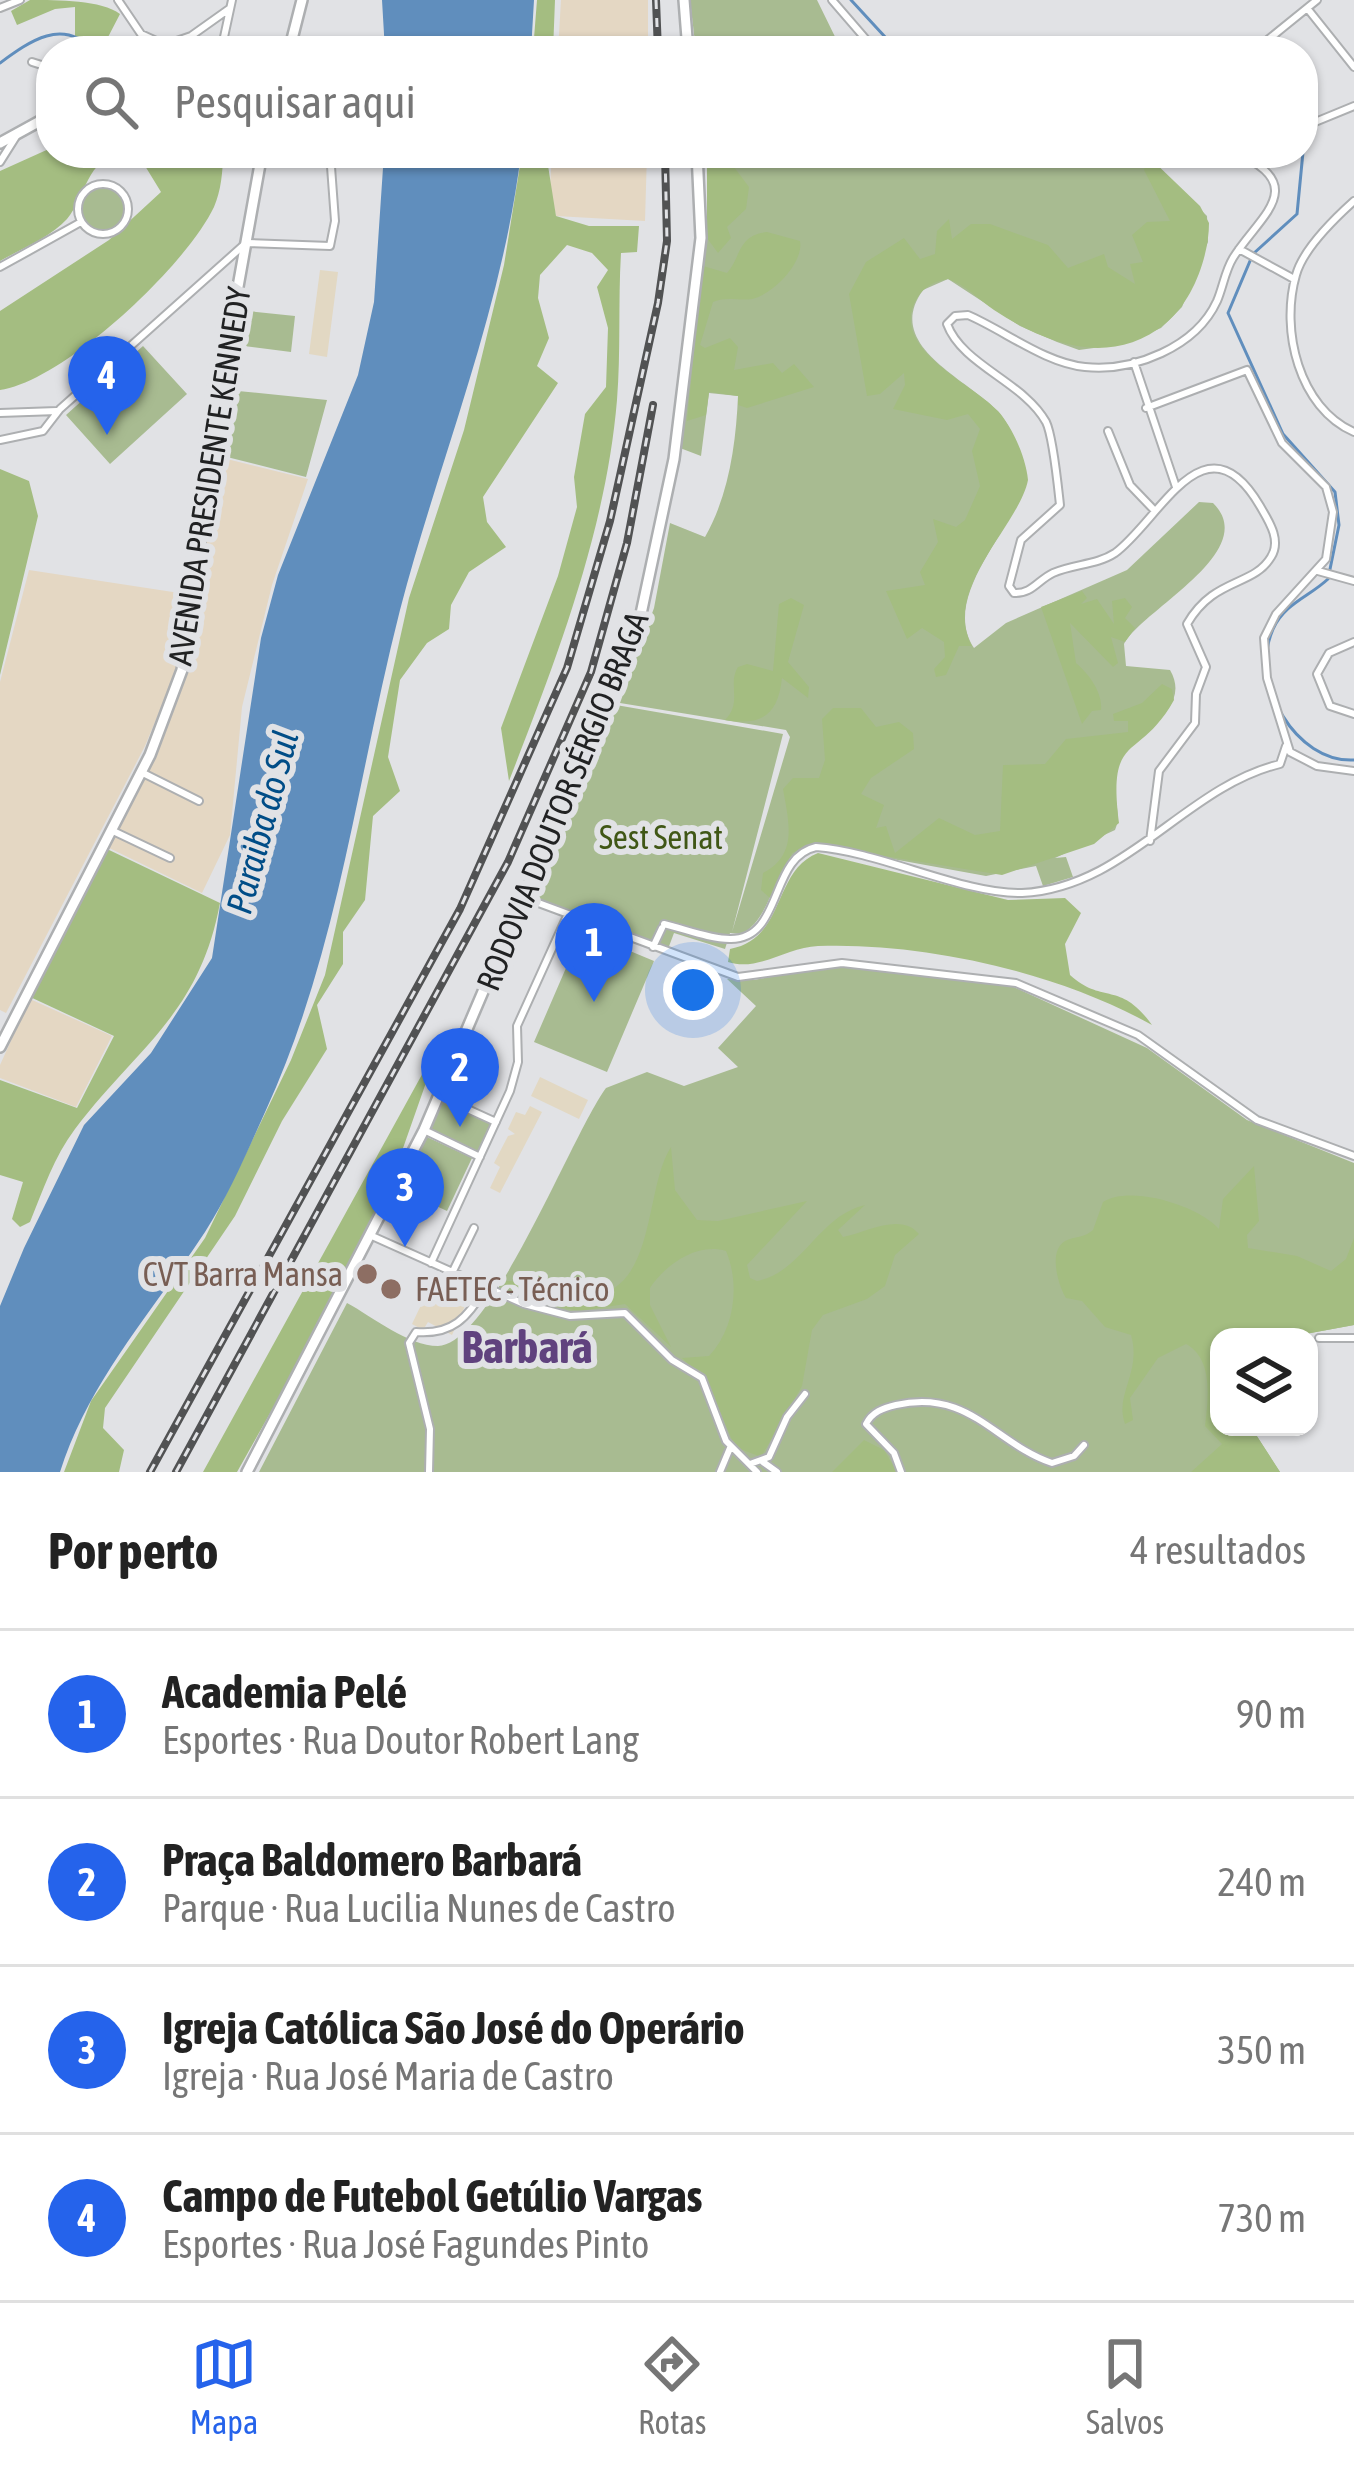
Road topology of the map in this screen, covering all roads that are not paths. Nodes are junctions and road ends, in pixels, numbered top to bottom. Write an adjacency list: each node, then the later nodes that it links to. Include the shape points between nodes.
1 (20, 0): 8 (street)
2 (118, 0): 10 (street)
3 (302, 0): 13 (main road)
4 (684, 0): 14 (main road)
5 (832, 0): 15 (street)
6 (1317, 0): 9 (street)
7 (230, 4): 11 (street); 12 (street)
8 (0, 8)
9 (1307, 8): 16 (street); 19 (street)
10 (145, 36)
11 (191, 36)
12 (224, 36)
13 (293, 36)
14 (687, 36)
15 (863, 36)
16 (1272, 36)
17 (32, 62): 18 (street)
18 (36, 63)
19 (1354, 67)
20 (1354, 106): 21 (street)
21 (1318, 121)
22 (36, 123): 23 (main road)
23 (17, 133): 24 (main road); 25 (street)
24 (0, 143)
25 (0, 162)
26 (259, 168): 32 (main road, AVENIDA PRESIDENTE KENNEDY)
27 (330, 168): 32 (street, via 333,244)
28 (698, 168): 60 (main road, RODOVIA DOUTOR SÉRGIO BRAGA, via 701,238 664,518 638,628)
29 (1263, 168): 33 (street, via 1275,196)
30 (1354, 201): 35 (street)
31 (81, 222): 31 (street, via 96,233 117,230 128,213 123,193 107,184 89,188 79,202); 34 (street)
32 (246, 242): 38 (street); 55 (main road, AVENIDA PRESIDENTE KENNEDY, via 182,670)
33 (1239, 249): 35 (street); 36 (street, via 1202,324)
34 (0, 267)
35 (1294, 279): 41 (street, via 1299,368 1325,414)
36 (1134, 362): 37 (street); 47 (street, via 1074,365 968,315 949,321 950,333 1024,394 1050,432 1060,505 1018,544)
37 (1146, 408): 43 (street); 45 (street, via 1247,370 1282,442 1331,499 1330,548)
38 (60, 409): 39 (street); 42 (street, via 38,434)
39 (0, 412)
40 (1108, 431): 44 (street, via 1130,485)
41 (1354, 432)
42 (0, 440)
43 (1176, 487): 44 (street); 58 (street, via 1203,470 1232,472 1259,504 1275,549 1258,570 1214,590 1187,624 1206,667 1196,723 1159,771)
44 (1155, 511): 47 (street, via 1110,556)
45 (1318, 572): 46 (street); 51 (street, via 1265,632 1265,667)
46 (1354, 581)
47 (1012, 592): 48 (street)
48 (1006, 603)
49 (1354, 642): 50 (street, via 1329,652 1316,674 1330,706)
50 (1354, 714)
51 (1286, 746): 52 (street); 53 (street)
52 (1304, 761): 53 (street); 54 (street)
53 (1277, 766): 58 (street, via 1214,789)
54 (1354, 771)
55 (142, 772): 56 (street); 57 (main road, AVENIDA PRESIDENTE KENNEDY)
56 (199, 801)
57 (111, 830): 59 (street); 63 (main road, AVENIDA PRESIDENTE KENNEDY)
58 (1150, 841): 62 (street, via 1105,868 1024,893 811,848 791,861 769,912 748,934 726,939 663,926)
59 (170, 858)
60 (525, 898): 61 (street); 64 (main road, RODOVIA DOUTOR SÉRGIO BRAGA)
61 (566, 917): 62 (street); 65 (street, via 517,1026 516,1070)
62 (653, 947): 67 (street, via 738,977 842,963 1016,983 1138,1035 1257,1120)
63 (0, 1047)
64 (439, 1096): 65 (street); 66 (main road, RODOVIA DOUTOR SÉRGIO BRAGA)
65 (496, 1122): 68 (street)
66 (424, 1130): 68 (street); 70 (main road, RODOVIA DOUTOR SÉRGIO BRAGA)
67 (1354, 1156)
68 (480, 1157): 71 (street)
69 (474, 1228): 72 (street)
70 (372, 1236): 71 (street); 81 (main road, RODOVIA DOUTOR SÉRGIO BRAGA)
71 (430, 1263): 72 (street)
72 (452, 1273): 73 (street)
73 (489, 1288): 78 (street, via 570,1316 625,1313 702,1378); 82 (street, via 459,1324 416,1332 409,1342 430,1429)
74 (1319, 1338): 75 (street)
75 (1354, 1338)
76 (805, 1394): 79 (street)
77 (1084, 1445): 86 (street, via 1052,1463 951,1406 919,1401 885,1408 866,1424)
78 (730, 1448): 80 (street); 83 (street)
79 (763, 1462): 80 (street); 85 (street)
80 (750, 1464): 84 (street)
81 (247, 1472)
82 (429, 1472)
83 (720, 1472)
84 (757, 1472)
85 (777, 1472)
86 (901, 1472)

